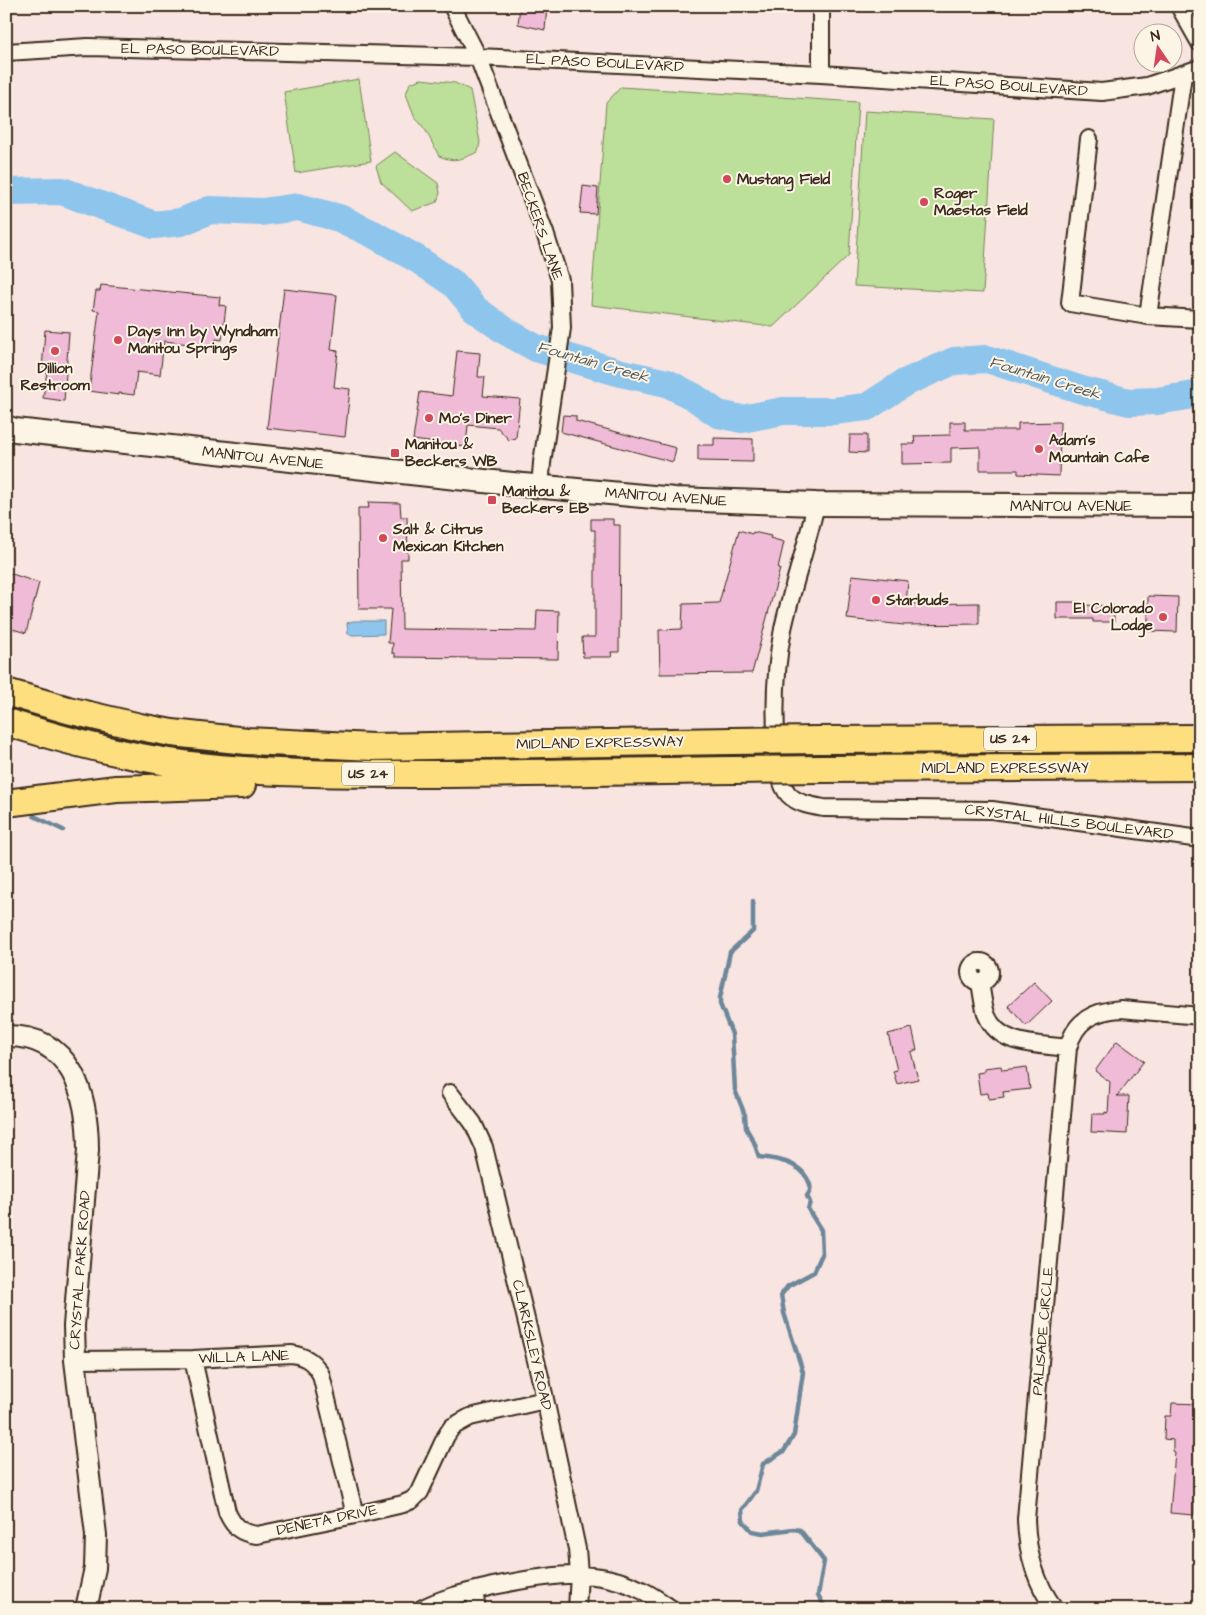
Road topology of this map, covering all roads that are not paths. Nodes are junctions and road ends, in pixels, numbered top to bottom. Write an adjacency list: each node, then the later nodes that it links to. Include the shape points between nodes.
1 (452, 6): 6 (street, BECKERS LANE)
2 (820, 6): 8 (street)
3 (1180, 6): 4 (street)
4 (1200, 43)
5 (6, 52): 6 (street, EL PASO BOULEVARD, via 88,47)
6 (478, 57): 8 (street, EL PASO BOULEVARD); 14 (street, BECKERS LANE, via 560,280 562,328)
7 (1200, 68): 9 (street, EL PASO BOULEVARD)
8 (821, 74): 9 (street, EL PASO BOULEVARD, via 1102,92 1147,86)
9 (1183, 75): 11 (street)
10 (1089, 139): 11 (street, via 1070,303)
11 (1148, 316): 12 (street)
12 (1200, 319)
13 (9, 430): 14 (main road, MANITOU AVENUE)
14 (540, 487): 15 (main road, MANITOU AVENUE, via 675,499)
15 (816, 504): 16 (main road, MANITOU AVENUE); 23 (street, CRYSTAL HILLS BOULEVARD, via 783,631 776,681 778,757 783,784 789,795 799,802 824,808 992,810)
16 (1200, 506)
17 (6, 692): 19 (highway, MIDLAND EXPRESSWAY / US 24, bridge, via 68,710 182,734 247,741 373,746)
18 (6, 722): 21 (highway, MIDLAND EXPRESSWAY / US 24, via 86,745 208,767 308,773)
19 (1200, 738)
20 (1200, 767): 21 (highway, MIDLAND EXPRESSWAY / US 24, bridge)
21 (486, 774): 22 (highway, via 124,789)
22 (6, 803)
23 (1200, 839)
24 (980, 982): 27 (street, via 988,1018 999,1034 1014,1040)
25 (1200, 1016): 27 (street, PALISADE CIRCLE, via 1121,1009 1101,1012 1078,1026)
26 (6, 1036): 30 (street, CRYSTAL PARK ROAD, via 36,1040 60,1055 72,1070 85,1113 88,1150 74,1326)
27 (1068, 1048): 40 (street, PALISADE CIRCLE, via 1026,1519 1026,1536 1034,1568)
28 (450, 1093): 31 (street, CLARKSLEY ROAD, via 473,1123 484,1147)
29 (193, 1359): 30 (street, WILLA LANE); 32 (street, WILLA LANE, via 292,1354 311,1360 321,1375); 32 (street, DENETA DRIVE, via 227,1512 237,1529 257,1535)
30 (75, 1360): 35 (street, CRYSTAL PARK ROAD, via 96,1535 95,1568)
31 (545, 1400): 32 (street, DENETA DRIVE, via 460,1421 446,1436 420,1492 412,1500); 33 (street, CLARKSLEY ROAD, via 577,1549)
32 (355, 1515)
33 (579, 1574): 34 (street, via 536,1577); 38 (street, CLARKSLEY ROAD); 39 (street, via 621,1581 639,1588)
34 (474, 1591): 36 (street); 37 (street)
35 (86, 1609)
36 (421, 1609)
37 (477, 1609)
38 (577, 1609)
39 (672, 1609)
40 (1055, 1609)

